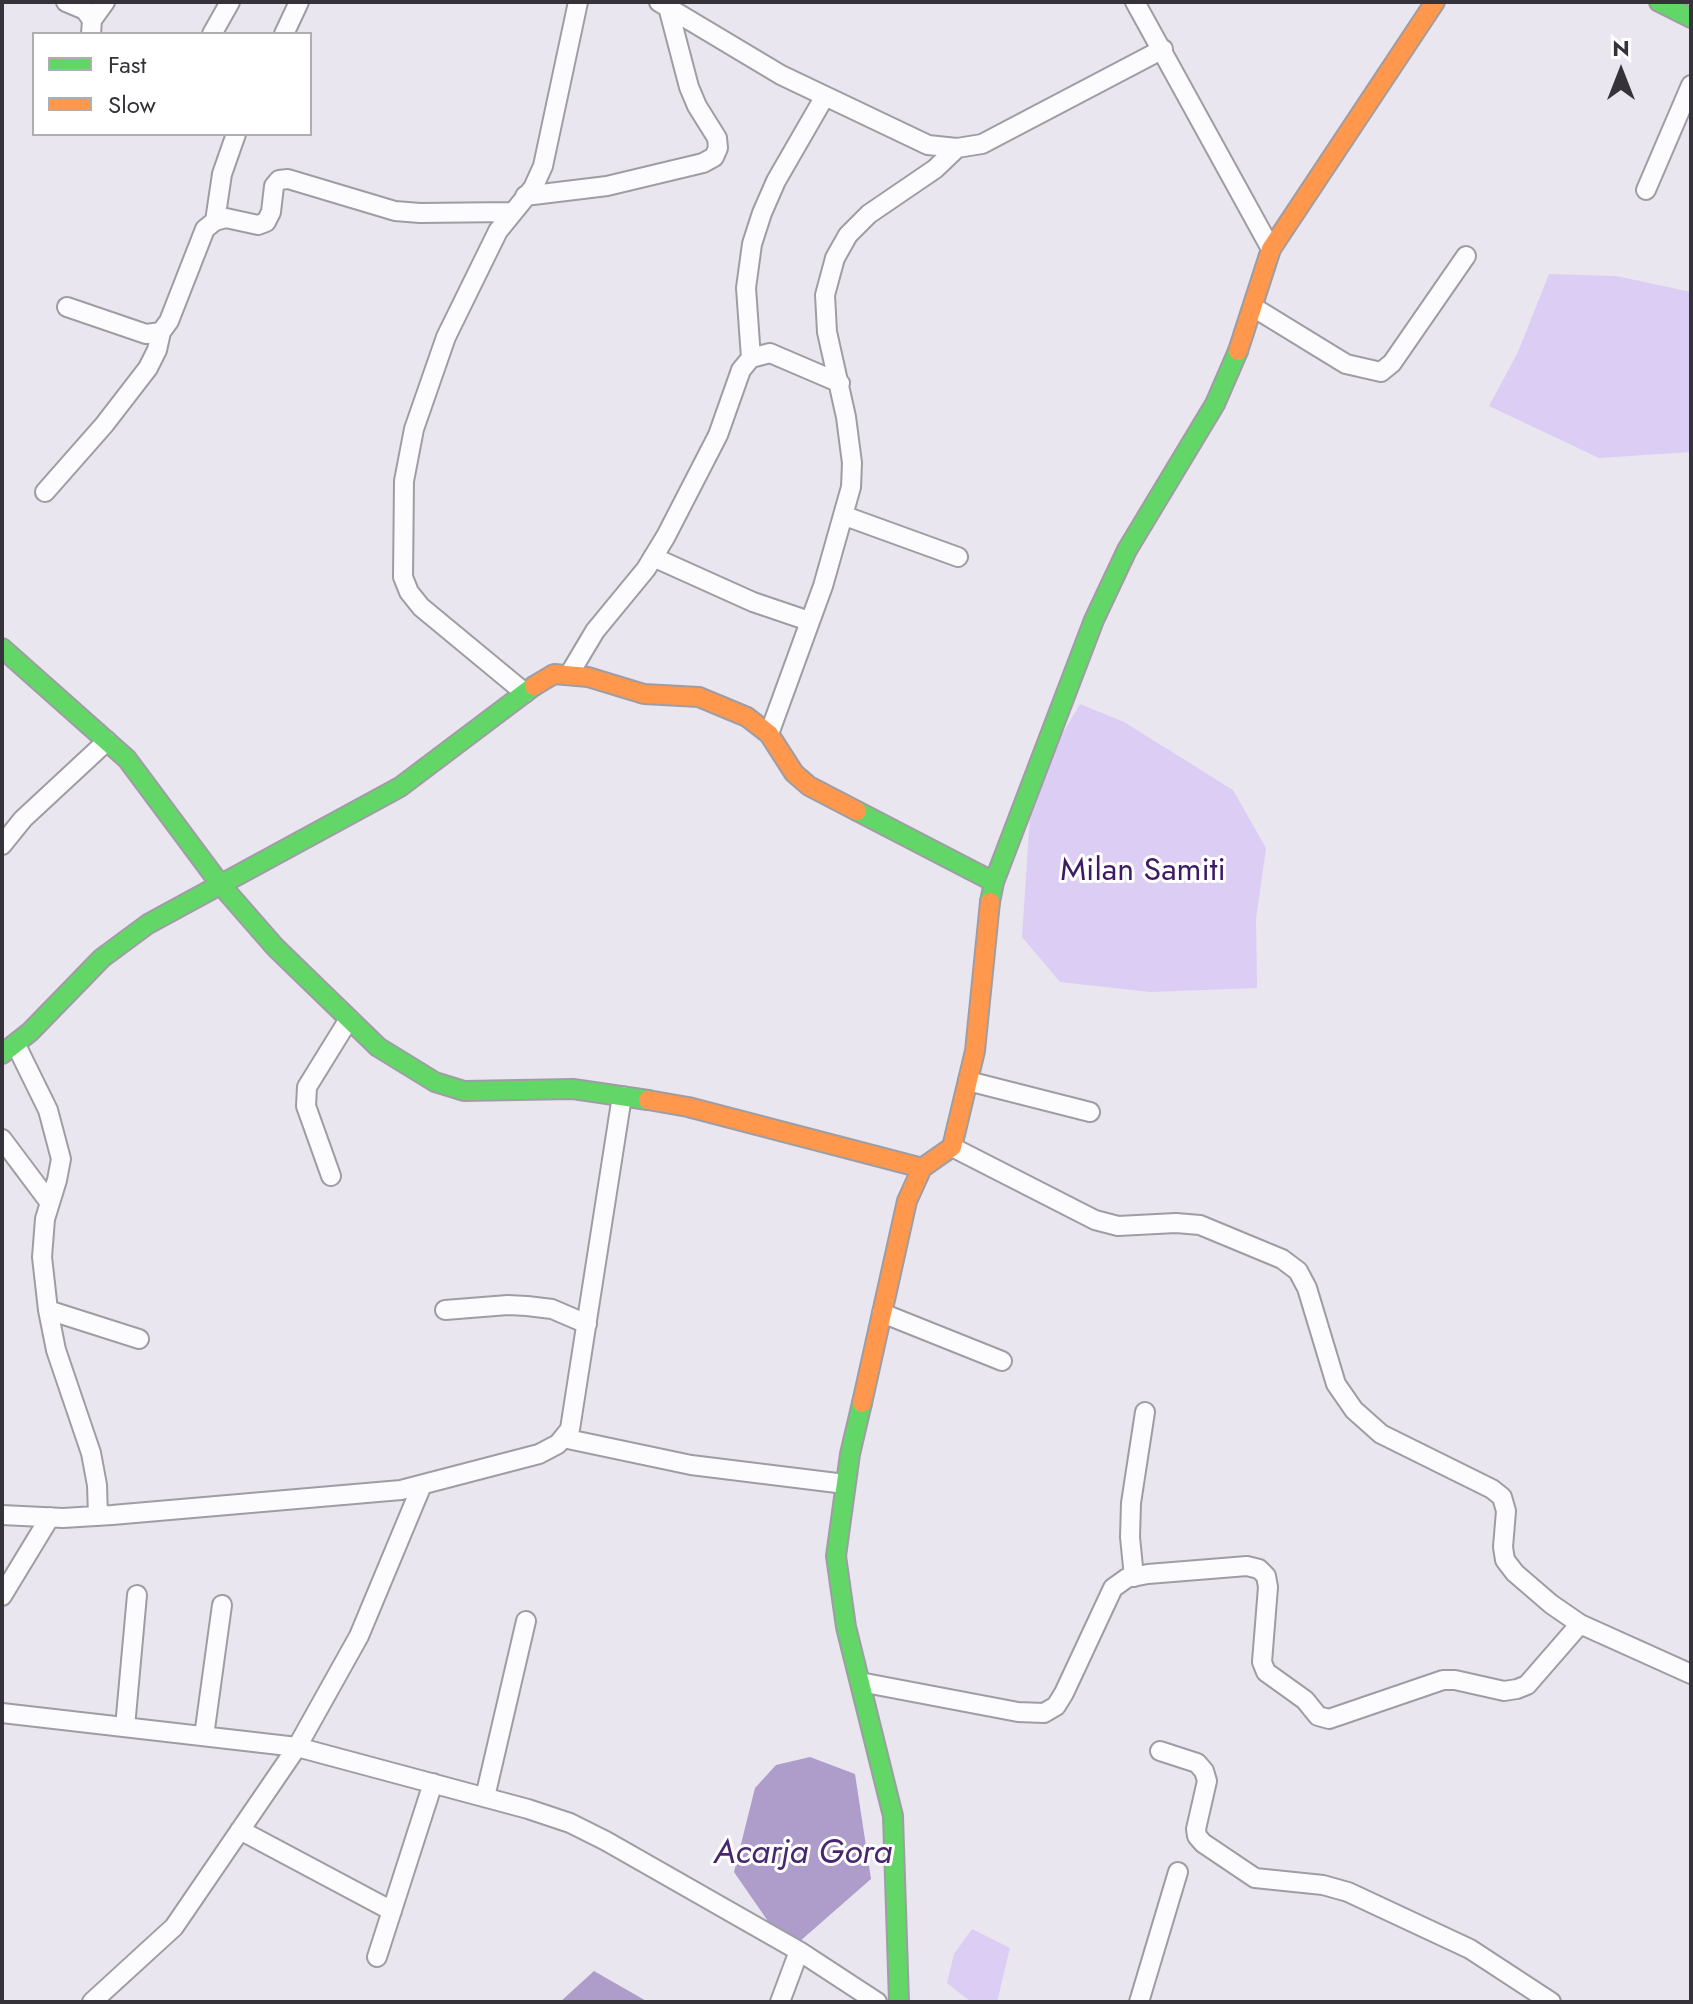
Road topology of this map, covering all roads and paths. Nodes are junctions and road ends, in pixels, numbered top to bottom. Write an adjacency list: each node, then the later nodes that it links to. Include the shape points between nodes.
1 (66, 2): 11 (street, via 85,10)
2 (105, 2): 11 (street)
3 (230, 2): 12 (street)
4 (299, 2): 13 (street)
5 (578, 2): 20 (street, via 543,166)
6 (1135, 2): 14 (street)
7 (1435, 2): 23 (street)
8 (1659, 2): 10 (street)
9 (663, 5): 16 (street); 20 (street, via 689,87 717,138 714,157 607,186)
10 (1691, 18)
11 (92, 27)
12 (213, 32)
13 (285, 32)
14 (1163, 49): 18 (street, via 982,144); 23 (street)
15 (1691, 85): 19 (street)
16 (825, 96): 18 (street, via 928,145); 28 (street, via 776,181 752,244 746,288)
17 (235, 136): 22 (street, via 222,174)
18 (957, 148): 29 (street, via 869,214 835,258 825,295 827,332)
19 (1646, 190)
20 (525, 196): 21 (street)
21 (511, 212): 22 (street, via 395,211 288,179 274,186 266,222); 37 (street, via 450,328 414,429 404,481 403,577 421,607)
22 (215, 221): 27 (street, via 205,229)
23 (1271, 249): 26 (street)
24 (1466, 256): 26 (street, via 1381,372 1346,364)
25 (67, 307): 27 (street, via 146,334)
26 (1253, 307): 41 (street, via 1215,404 1127,550 1094,620)
27 (161, 332): 30 (street, via 148,368)
28 (751, 358): 29 (street, via 770,353); 32 (street, via 741,370 718,435)
29 (840, 383): 31 (street, via 852,463)
30 (45, 492)
31 (845, 516): 33 (street); 34 (street)
32 (653, 557): 34 (street); 36 (street, via 595,631)
33 (958, 557)
34 (809, 621): 38 (street)
35 (2, 648): 39 (street)
36 (570, 673): 37 (street, via 554,674); 38 (street, via 644,694 699,697 747,717)
37 (525, 693): 42 (street, via 400,787)
38 (769, 734): 41 (street, via 809,786)
39 (107, 741): 40 (street); 42 (street, via 127,759)
40 (2, 845)
41 (994, 882): 45 (street)
42 (220, 884): 43 (street); 44 (street, via 148,924 102,958)
43 (349, 1019): 46 (street, via 378,1047 435,1082 464,1091 537,1087); 51 (street, via 307,1087 306,1106)
44 (9, 1050): 52 (street, via 48,1110 56,1133 61,1159)
45 (968, 1081): 47 (street); 49 (street)
46 (622, 1096): 50 (street, via 688,1107); 56 (street)
47 (1090, 1112)
48 (2, 1139): 52 (street)
49 (952, 1147): 50 (street); 71 (street, via 1095,1220 1118,1226 1200,1225 1282,1259 1298,1271 1336,1384 1354,1410 1381,1434 1502,1497 1505,1560)
50 (922, 1168): 55 (street, via 907,1201)
51 (331, 1176)
52 (50, 1203): 53 (street, via 42,1257)
53 (48, 1310): 57 (street); 64 (street, via 91,1453)
54 (445, 1310): 56 (street, via 527,1306 552,1309)
55 (882, 1313): 58 (street); 61 (street)
56 (587, 1324): 60 (street, via 570,1429)
57 (139, 1339)
58 (1002, 1361)
59 (1145, 1412): 66 (street, via 1131,1503)
60 (563, 1438): 61 (street, via 691,1465); 62 (street, via 539,1454)
61 (845, 1484): 73 (street, via 836,1556)
62 (422, 1485): 64 (street); 77 (street, via 359,1636)
63 (2, 1515): 65 (street)
64 (98, 1516): 65 (street)
65 (50, 1517): 68 (street)
66 (1134, 1577): 71 (street, via 1259,1569 1268,1587 1262,1662 1266,1672 1318,1716 1329,1719 1443,1680 1517,1689 1527,1685); 73 (street, via 1113,1588 1064,1693 1044,1713)
67 (137, 1595): 75 (street)
68 (2, 1596)
69 (222, 1605): 76 (street)
70 (526, 1621): 80 (street)
71 (1580, 1624): 72 (street)
72 (1691, 1674)
73 (860, 1682): 89 (street, via 893,1816)
74 (2, 1713): 75 (street)
75 (125, 1727): 76 (street)
76 (204, 1736): 77 (street)
77 (297, 1747): 79 (street); 81 (street)
78 (1160, 1751): 91 (street, via 1197,1763 1204,1771 1207,1781 1197,1836 1255,1878 1348,1892 1470,1949)
79 (433, 1783): 80 (street); 83 (street)
80 (485, 1797): 84 (street, via 570,1823)
81 (240, 1830): 83 (street); 87 (street, via 174,1927)
82 (1178, 1872): 90 (street)
83 (392, 1911): 85 (street)
84 (799, 1951): 86 (street); 88 (street)
85 (377, 1957)
86 (872, 2000)
87 (92, 2002)
88 (780, 2002)
89 (899, 2002)
90 (1139, 2002)
91 (1551, 2002)

